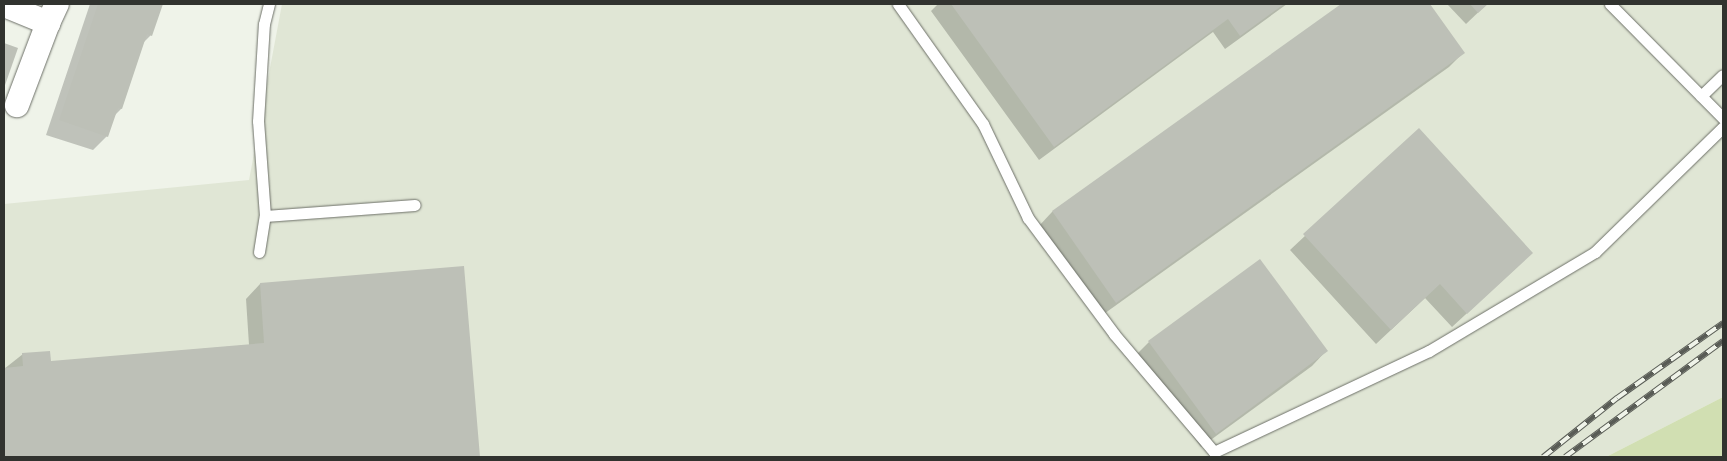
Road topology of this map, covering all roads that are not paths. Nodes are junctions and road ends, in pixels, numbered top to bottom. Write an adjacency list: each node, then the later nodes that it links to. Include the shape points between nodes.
1 (269, 4): 12 (lane, via 264,24 258,120)
2 (898, 4): 10 (lane, via 983,124 1028,218 1114,334 1214,452 1429,351 1595,252)
3 (1610, 4): 7 (lane)
4 (4, 5): 5 (street)
5 (53, 13): 8 (street)
6 (1723, 75): 7 (lane)
7 (1701, 96): 9 (lane)
8 (17, 105)
9 (1723, 118)
10 (1723, 127)
11 (415, 205): 12 (lane)
12 (265, 216): 13 (lane)
13 (258, 252)

